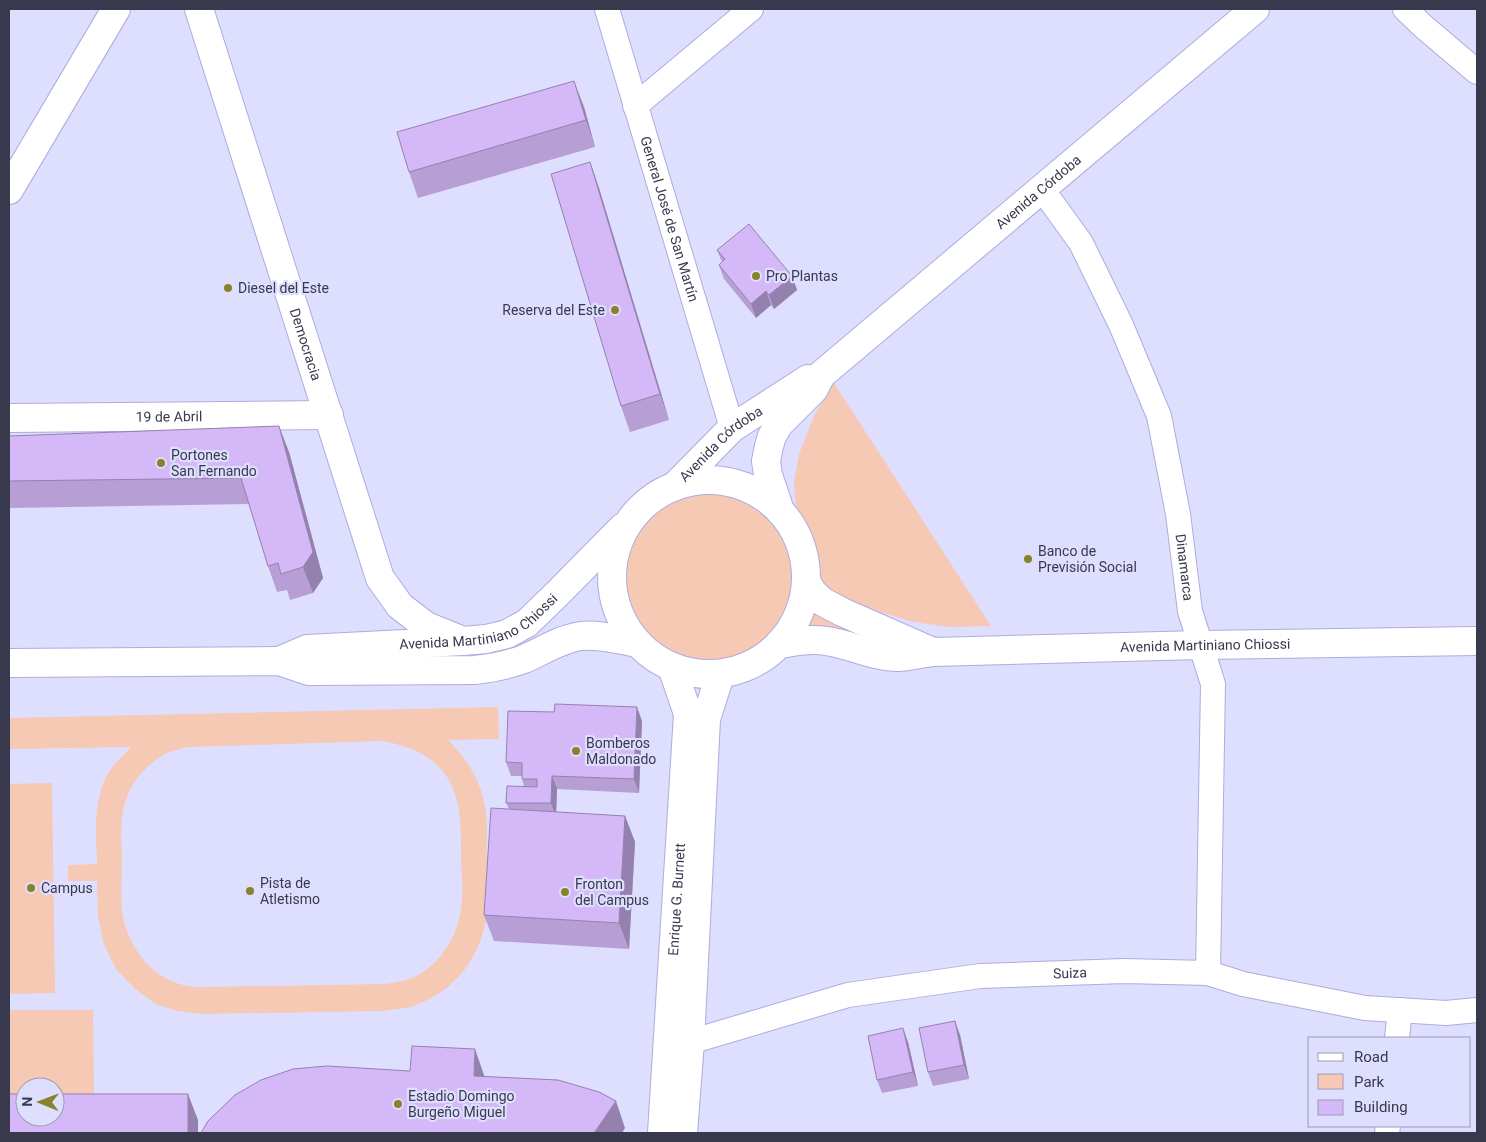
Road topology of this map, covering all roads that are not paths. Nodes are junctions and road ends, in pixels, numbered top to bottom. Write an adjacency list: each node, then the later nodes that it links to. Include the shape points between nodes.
1 (116, 9): 10 (street)
2 (607, 9): 8 (street, General José de San Martín)
3 (751, 9): 8 (street)
4 (1255, 9): 9 (street, Avenida Córdoba)
5 (1405, 9): 7 (street)
6 (196, 10): 12 (street, Democracia)
7 (1477, 72)
8 (635, 106): 14 (street, General José de San Martín)
9 (1042, 189): 11 (street, Avenida Córdoba); 23 (street, Dinamarca, via 1080,243 1121,325 1159,416 1178,514 1190,611)
10 (9, 190)
11 (822, 375): 14 (street, Avenida Córdoba, via 809,378); 17 (street, Avenida Córdoba, via 814,389 779,424 772,436 766,460)
12 (329, 415): 13 (street, 19 de Abril); 19 (street, Democracia, via 380,578 400,606 426,626)
13 (9, 418)
14 (732, 428): 15 (street, Avenida Córdoba)
15 (674, 487): 16 (street); 17 (street, via 712,480 730,482 749,488)
16 (641, 508): 19 (street, Avenida Martiniano Chiossi, via 526,623 506,634); 21 (street, via 620,539 612,575 619,612)
17 (780, 510): 18 (street, via 800,543)
18 (806, 581): 22 (street, via 796,622); 24 (street, Avenida Martiniano Chiossi, via 823,602)
19 (463, 641): 25 (street, Avenida Martiniano Chiossi, via 307,649)
20 (1477, 641): 23 (street, Avenida Martiniano Chiossi)
21 (638, 644): 25 (street, Avenida Martiniano Chiossi, via 601,636 582,636 566,639 522,660 475,670 310,671); 27 (street)
22 (779, 644): 24 (street, Avenida Martiniano Chiossi, via 825,640 899,657); 28 (street, via 755,663)
23 (1200, 645): 24 (street, Avenida Martiniano Chiossi); 29 (street, Dinamarca, via 1213,684)
24 (933, 652)
25 (279, 661): 26 (street, Avenida Martiniano Chiossi)
26 (9, 663)
27 (672, 668): 28 (street); 33 (street, Enrique G. Burnett, via 688,714)
28 (720, 675): 33 (street, Enrique G. Burnett, via 706,719)
29 (1208, 972): 30 (street, Suiza, via 1243,984 1365,1008); 33 (street, Suiza, via 980,976 848,995)
30 (1400, 1010): 31 (street, Suiza, via 1446,1013); 32 (street)
31 (1477, 1010)
32 (1397, 1037)
33 (678, 1046): 34 (street, Enrique G. Burnett); 35 (street, Enrique G. Burnett)
34 (662, 1133)
35 (683, 1133)

